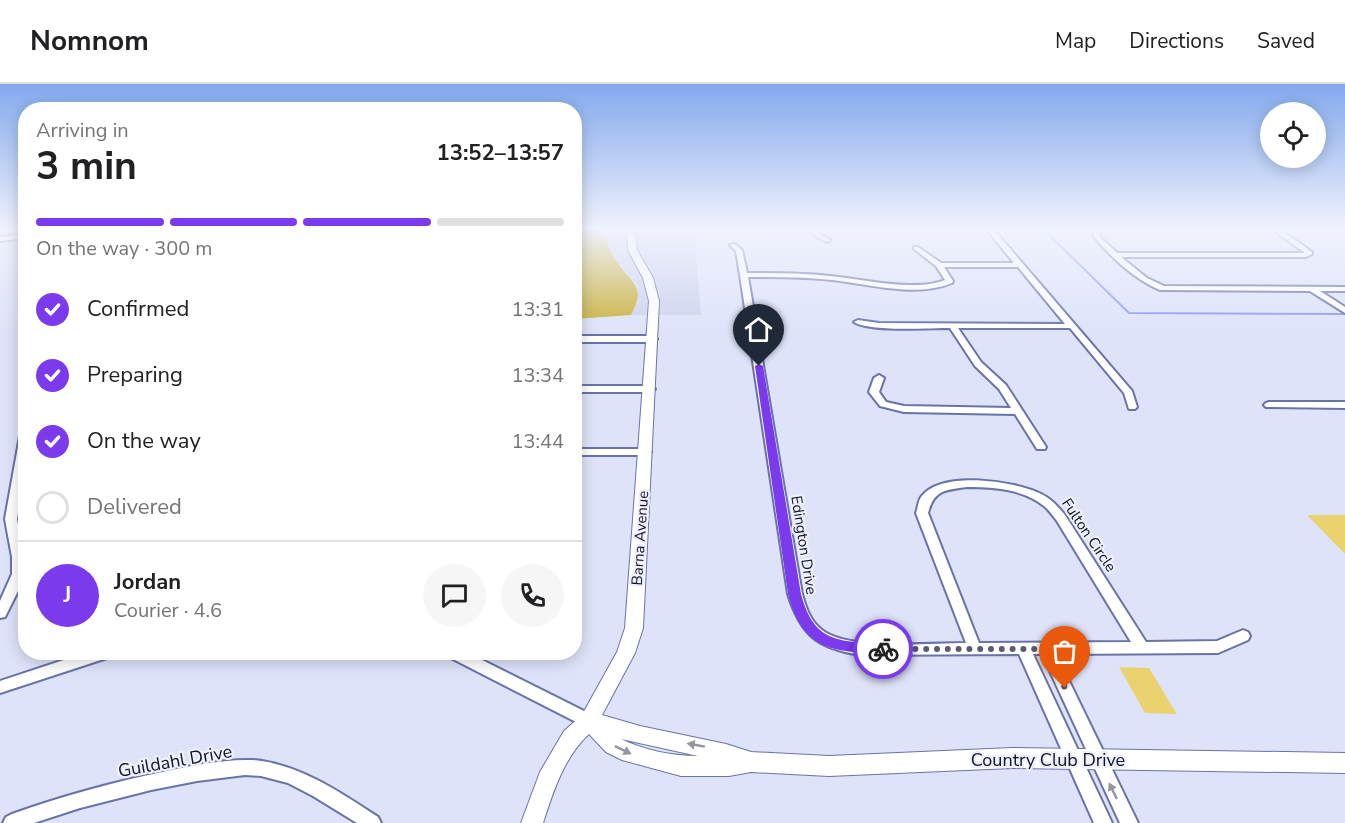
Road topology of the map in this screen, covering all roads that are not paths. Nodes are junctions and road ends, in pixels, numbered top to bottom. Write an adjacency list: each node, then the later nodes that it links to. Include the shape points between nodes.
1 (639, 264): 14 (street, Barna Avenue, via 654,301)
2 (742, 264): 6 (street, Edington Drive)
3 (1127, 264): 7 (street, via 1163,288)
4 (939, 265): 5 (street); 6 (street, via 950,281 937,286)
5 (1020, 265): 12 (street)
6 (744, 275): 33 (street, Edington Drive, via 795,594 808,628 840,646 860,649)
7 (1312, 289): 8 (street); 9 (street)
8 (1345, 289)
9 (1343, 310)
10 (858, 322): 11 (street)
11 (953, 326): 12 (street); 21 (street, via 978,364 1004,387)
12 (1071, 326): 20 (street, via 1129,393)
13 (582, 339): 14 (street)
14 (653, 339): 17 (street, Barna Avenue)
15 (879, 378): 21 (street, via 874,392 883,404 904,410)
16 (582, 389): 17 (street)
17 (650, 389): 24 (street, Barna Avenue)
18 (1269, 405): 19 (street)
19 (1345, 405)
20 (1132, 407)
21 (1018, 411): 22 (street)
22 (1041, 447)
23 (582, 452): 24 (street)
24 (646, 452): 41 (street, Barna Avenue, via 634,628 626,653)
25 (18, 477): 27 (street, via 11,519)
26 (18, 558): 29 (street)
27 (18, 558)
28 (18, 574): 30 (street)
29 (18, 574)
30 (0, 613)
31 (1243, 636): 32 (street, Edington Drive, via 1218,647)
32 (1142, 648): 33 (street, Fulton Circle, via 1049,503 1025,490 955,485 939,488 926,498 922,513); 35 (street, Edington Drive)
33 (975, 649): 34 (street, Edington Drive)
34 (1024, 649): 35 (street, Edington Drive); 39 (street)
35 (1047, 649): 40 (street)
36 (83, 660): 38 (street)
37 (468, 660): 41 (street, Country Club Drive)
38 (0, 687)
39 (1042, 688): 40 (street); 44 (street)
40 (1065, 688): 42 (street)
41 (589, 721): 44 (street, Country Club Drive, via 613,745 629,753 681,766 751,762 829,766 1012,758); 47 (street, Barna Avenue, via 572,737 547,779)
42 (1098, 759): 43 (street, Country Club Drive); 44 (street, Country Club Drive); 49 (street, one-way to 42)
43 (1345, 763)
44 (1077, 766): 48 (street)
45 (12, 823): 46 (street, Guildahl Drive, via 160,780 226,768 260,768 316,788)
46 (372, 823)
47 (532, 823)
48 (1103, 823)
49 (1129, 823)

